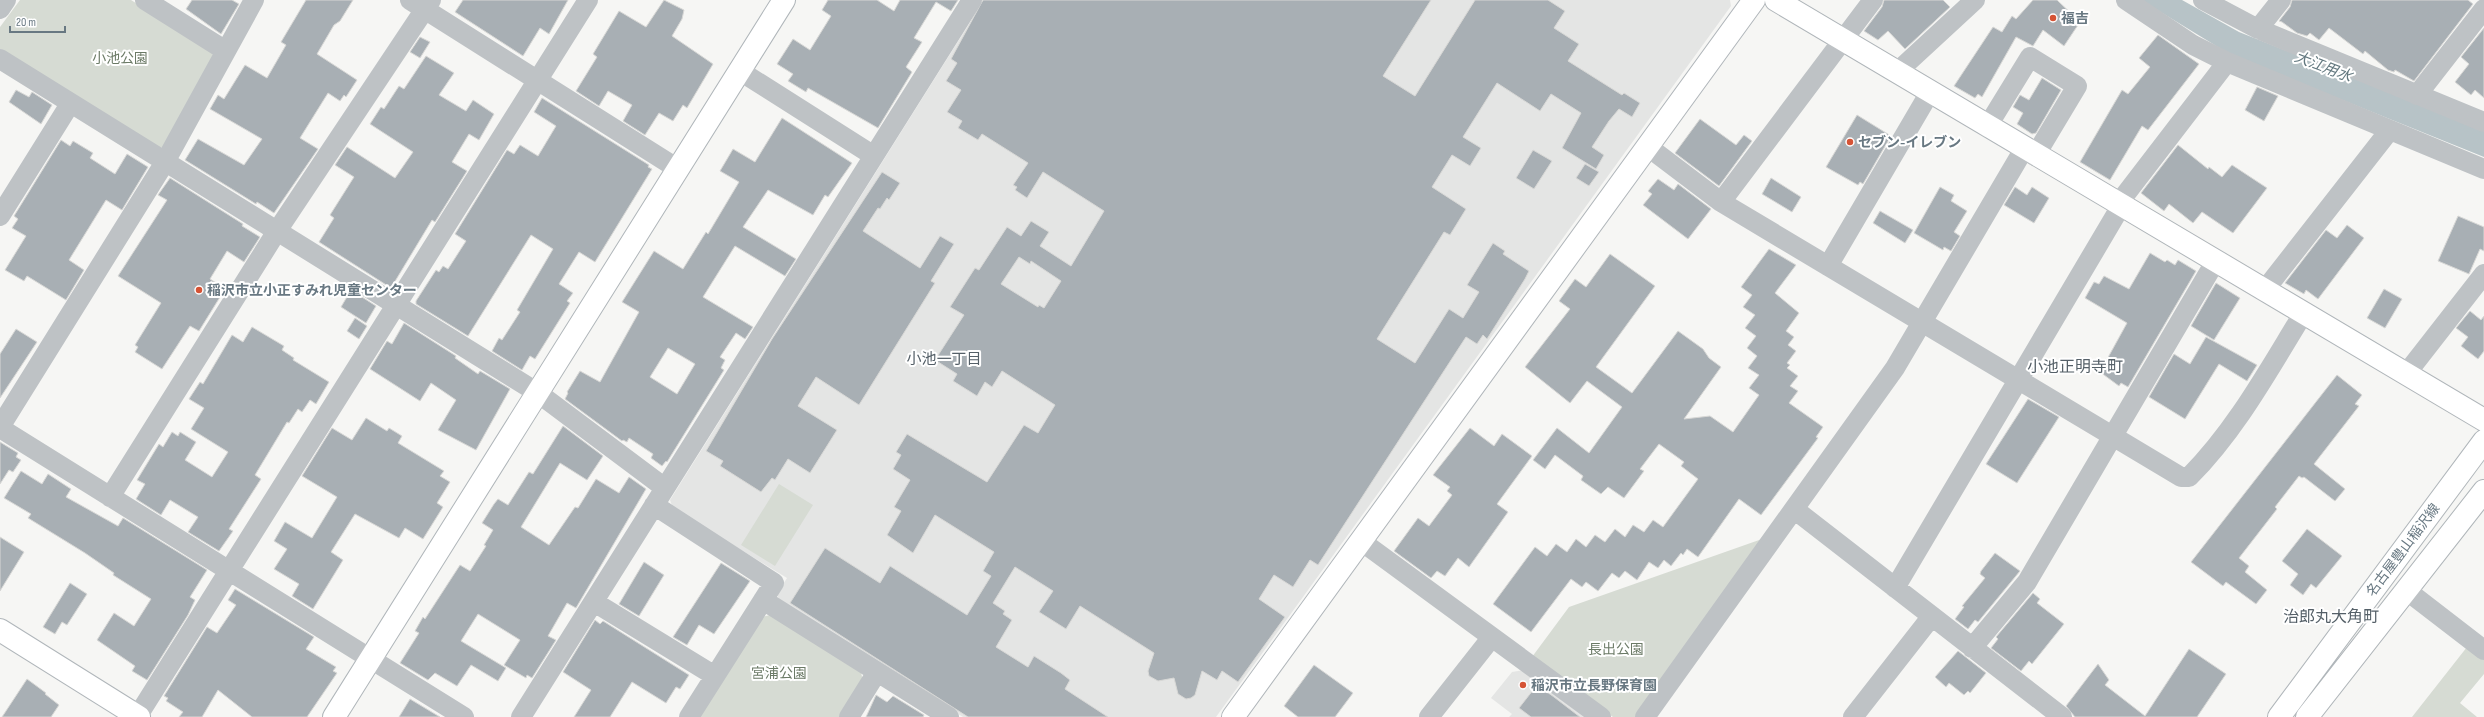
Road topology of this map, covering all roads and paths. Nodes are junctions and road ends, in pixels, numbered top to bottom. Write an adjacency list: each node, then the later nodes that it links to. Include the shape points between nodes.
1 (6, 0): 15 (street)
2 (145, 0): 19 (street)
3 (254, 0): 19 (street)
4 (588, 0): 24 (street)
5 (784, 0): 22 (street)
6 (972, 0): 33 (street)
7 (1754, 0): 31 (street)
8 (1776, 0): 18 (street)
9 (1873, 0): 18 (street)
10 (1975, 0): 23 (street)
11 (2126, 0): 21 (street, via 2193,45)
12 (2203, 0): 17 (street)
13 (2281, 0): 17 (street)
14 (422, 3): 24 (street); 40 (street)
15 (0, 9)
16 (2484, 9): 26 (street)
17 (2258, 28): 26 (street)
18 (1843, 40): 23 (street); 37 (street)
19 (226, 51): 34 (street)
20 (0, 59): 27 (street)
21 (2227, 62): 30 (street); 38 (street)
22 (740, 71): 33 (street); 35 (street)
23 (1897, 72): 25 (street)
24 (537, 81): 35 (street); 45 (street)
25 (1930, 92): 29 (street); 42 (street)
26 (2417, 95): 28 (street)
27 (70, 104): 34 (street); 39 (street)
28 (2484, 122)
29 (1988, 127): 32 (street); 32 (street, via 2030,57 2077,86)
30 (2389, 131): 36 (street); 44 (street)
31 (1647, 146): 37 (street); 60 (street)
32 (2030, 152): 38 (street); 47 (street)
33 (874, 156): 55 (street)
34 (165, 162): 40 (street); 52 (street)
35 (678, 169): 50 (street)
36 (2484, 169)
37 (1721, 202): 42 (street)
38 (2119, 205): 41 (street); 49 (street)
39 (0, 216)
40 (277, 231): 45 (street); 57 (street)
41 (2215, 262): 44 (street); 53 (street)
42 (1828, 266): 47 (street)
43 (2484, 274): 48 (street)
44 (2264, 291): 46 (street)
45 (396, 305): 50 (street); 61 (street)
46 (2303, 314): 48 (street); 53 (street, via 2249,401 2189,477 2181,477)
47 (1923, 323): 49 (street); 59 (street, via 1895,368)
48 (2406, 374): 51 (street)
49 (2018, 379): 53 (street); 62 (street)
50 (538, 394): 55 (street); 71 (street)
51 (2484, 420)
52 (0, 428): 57 (street)
53 (2112, 436): 69 (street, via 2026,582)
54 (2484, 442): 87 (street, 名古屋豊山稲沢線)
55 (665, 488): 58 (street)
56 (2484, 491): 63 (street, 名古屋豊山稲沢線)
57 (110, 497): 61 (street)
58 (654, 506): 64 (street, via 774,583); 65 (street)
59 (1794, 509): 62 (street); 84 (street)
60 (1361, 541): 68 (street); 81 (street)
61 (229, 571): 71 (street); 74 (street)
62 (1895, 588): 66 (street)
63 (2406, 590): 70 (street); 88 (street, 名古屋豊山稲沢線)
64 (763, 600): 72 (street); 73 (street)
65 (594, 602): 73 (street); 77 (street)
66 (1932, 616): 69 (street); 85 (street)
67 (0, 630): 74 (street)
68 (1492, 637): 82 (street); 83 (street)
69 (1972, 648): 86 (street)
70 (2484, 650)
71 (371, 659): 75 (street); 76 (street)
72 (877, 672): 79 (street); 80 (street)
73 (715, 676): 78 (street)
74 (138, 717)
75 (334, 717)
76 (464, 717)
77 (521, 717)
78 (689, 717)
79 (849, 717)
80 (949, 717)
81 (1233, 717)
82 (1429, 717)
83 (1601, 717)
84 (1645, 717)
85 (1853, 717)
86 (2062, 717)
87 (2279, 717)
88 (2307, 717)

